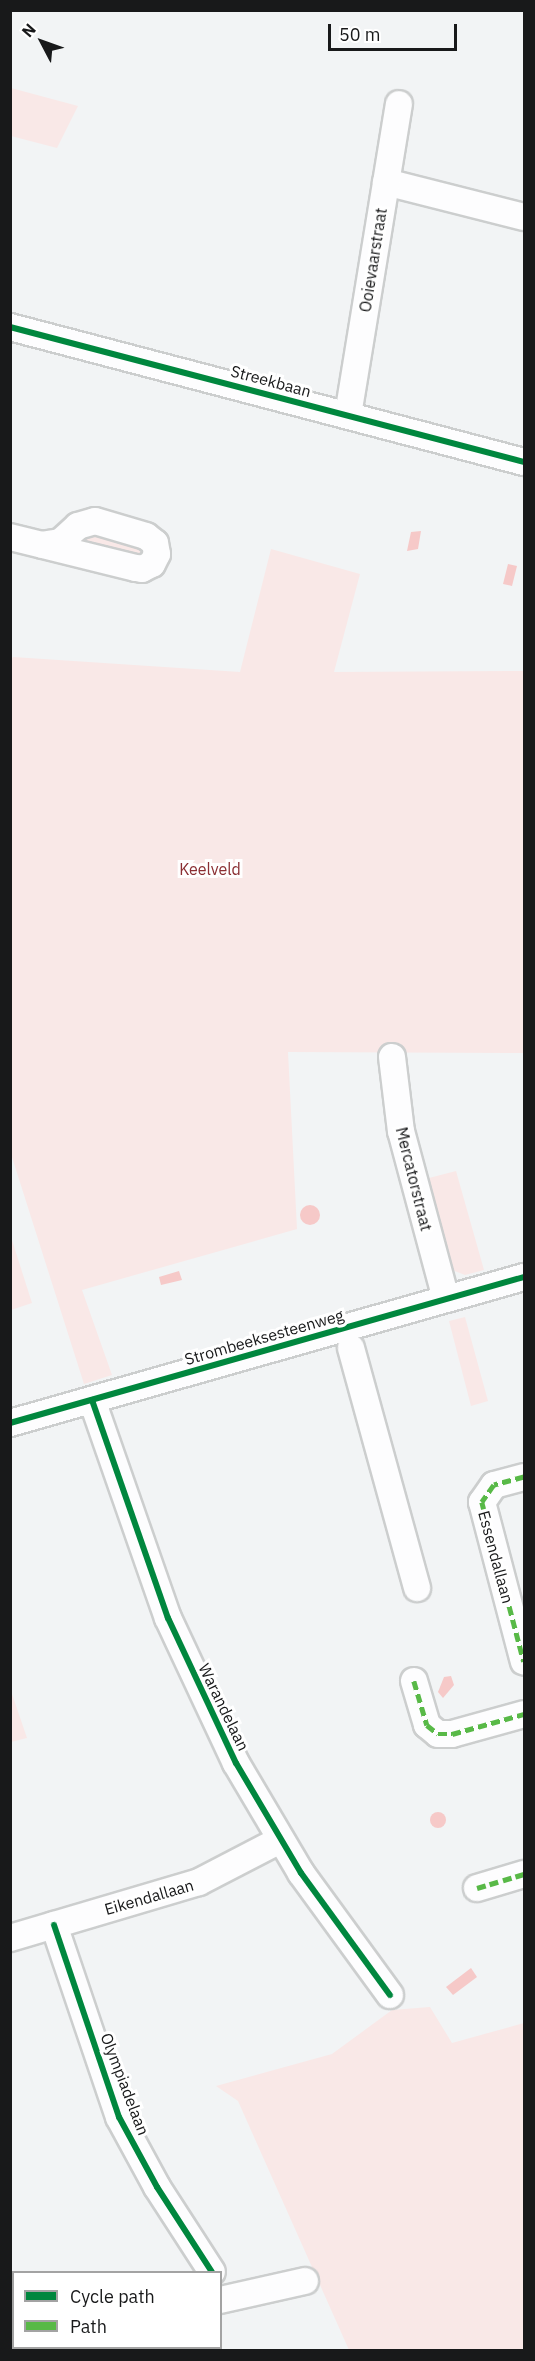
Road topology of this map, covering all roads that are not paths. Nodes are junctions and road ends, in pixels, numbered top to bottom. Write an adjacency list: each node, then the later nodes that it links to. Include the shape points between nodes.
1 (399, 104): 2 (street, Ooievaarstraat)
2 (386, 182): 3 (street); 5 (street, Ooievaarstraat)
3 (525, 217)
4 (10, 327): 5 (street, Streekbaan)
5 (348, 415): 6 (street, Streekbaan)
6 (525, 462)
7 (10, 537): 8 (street)
8 (42, 545)
9 (392, 1058): 11 (street, Mercatorstraat, via 401,1131)
10 (525, 1277): 11 (street, Strombeeksesteenweg)
11 (446, 1299): 13 (street, Strombeeksesteenweg)
12 (351, 1348): 16 (street)
13 (92, 1400): 14 (street, Strombeeksesteenweg); 20 (street, Warandelaan, via 144,1558 180,1648 236,1763)
14 (10, 1423)
15 (525, 1477): 17 (street, Essendallaan, via 494,1485 482,1502)
16 (417, 1588)
17 (525, 1662)
18 (414, 1681): 19 (street, via 428,1725 438,1734 452,1734)
19 (525, 1714)
20 (280, 1840): 23 (street, Eikendallaan, via 206,1880); 25 (street, Warandelaan)
21 (525, 1874): 22 (street)
22 (477, 1888)
23 (54, 1925): 24 (street, Eikendallaan); 26 (street, Olympiadelaan, via 119,2117 157,2187)
24 (10, 1938)
25 (390, 1995)
26 (211, 2271)
27 (305, 2281): 28 (street)
28 (222, 2295)

